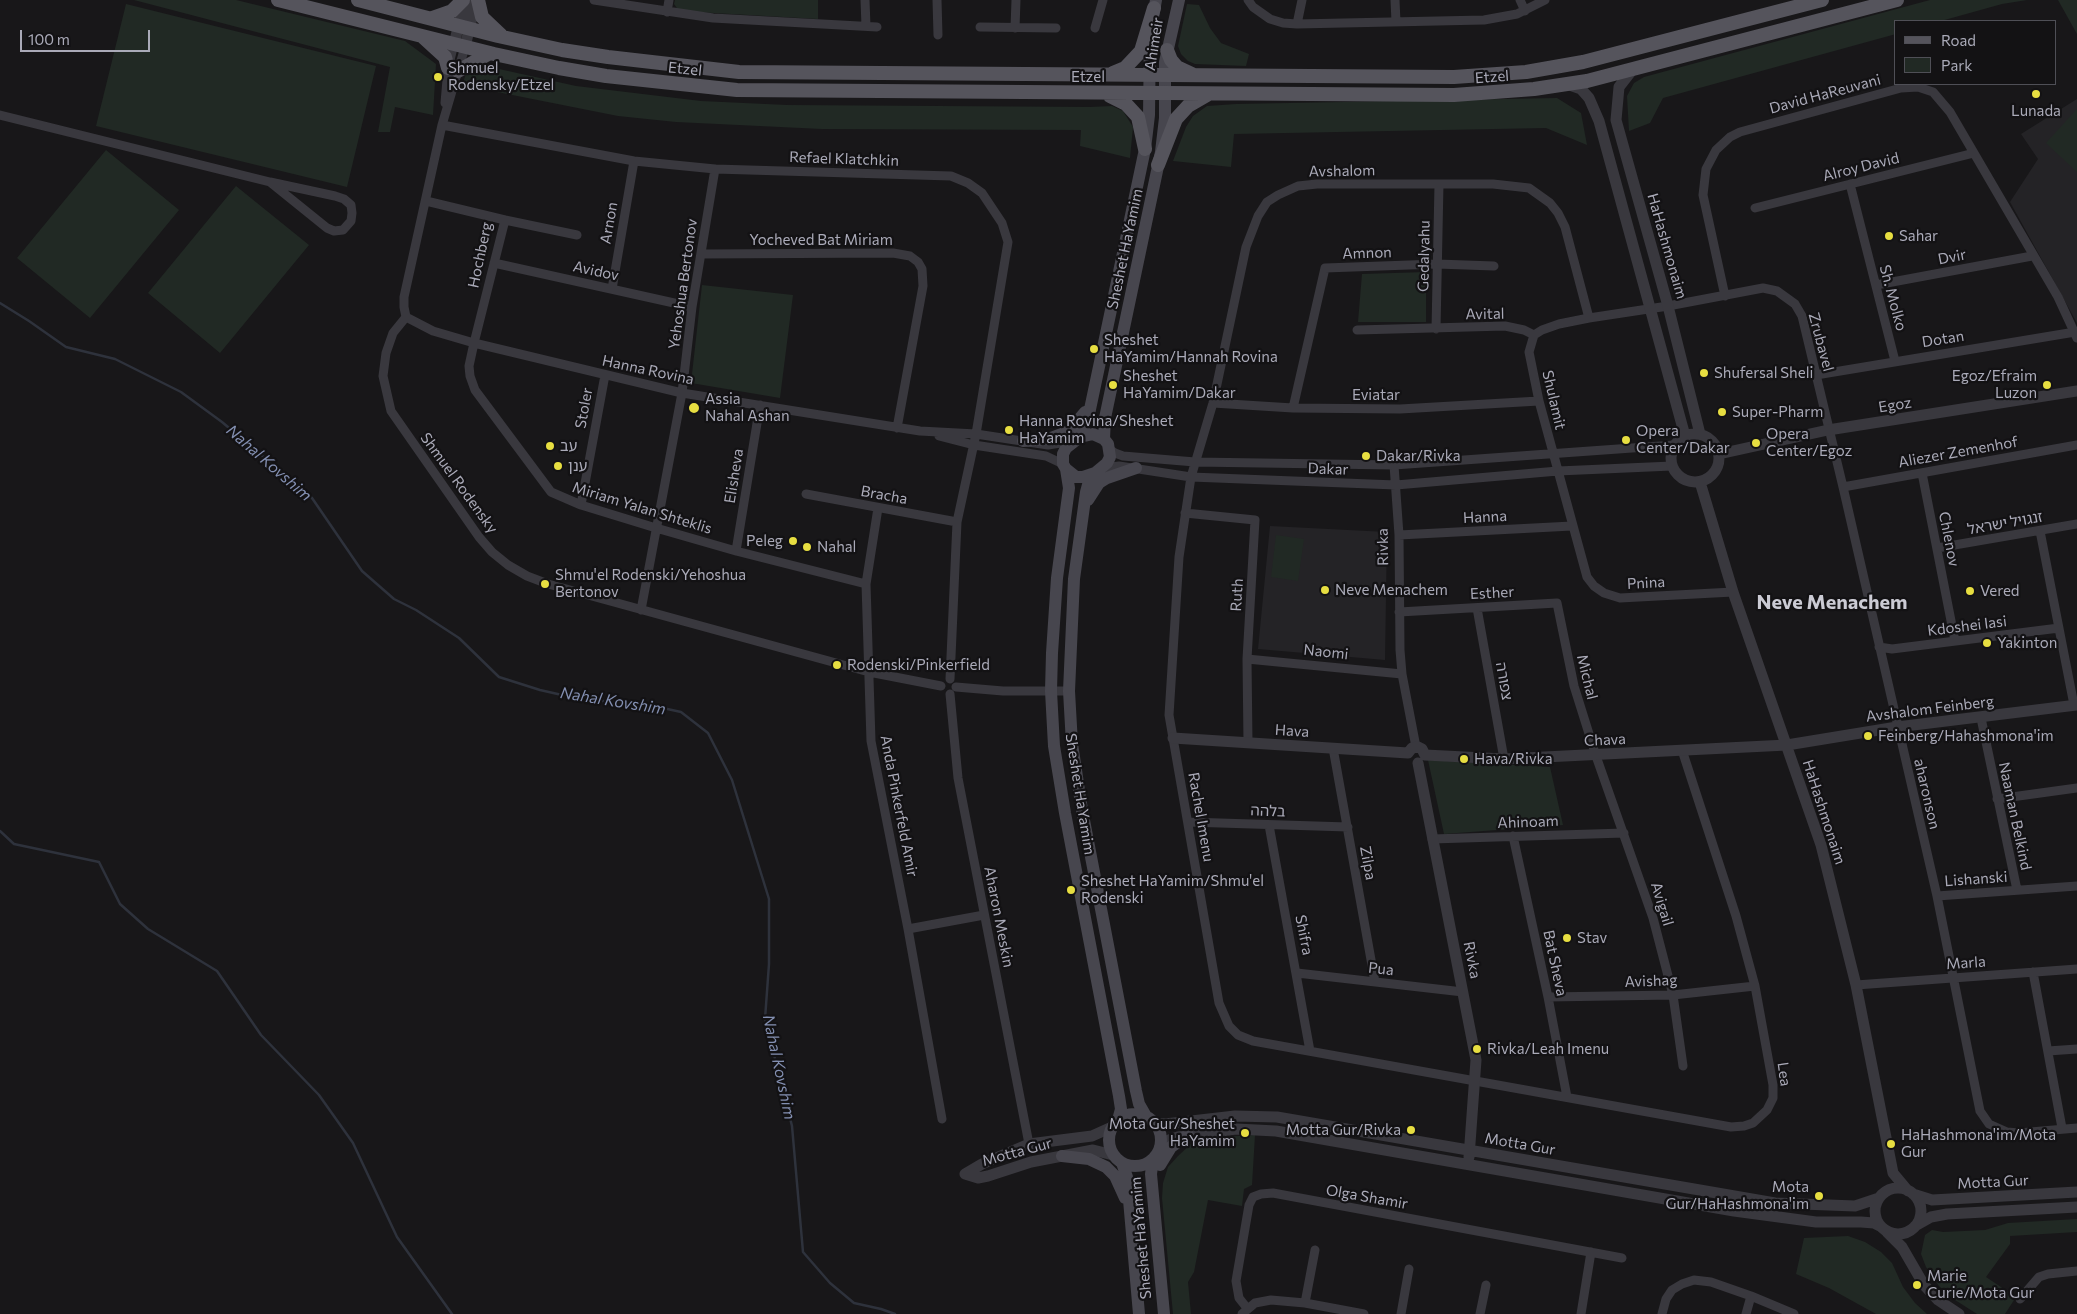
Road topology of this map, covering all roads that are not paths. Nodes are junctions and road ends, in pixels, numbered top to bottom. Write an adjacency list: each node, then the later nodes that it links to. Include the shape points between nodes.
1 (278, 0): 32 (main road, Etzel)
2 (358, 0): 22 (main road, Etzel)
3 (464, 0): 22 (main road, via 452,11); 26 (street)
4 (477, 0): 26 (street); 34 (main road, via 482,17)
5 (594, 0): 21 (street)
6 (669, 0): 21 (street)
7 (865, 0): 25 (street)
8 (937, 0): 33 (street)
9 (1016, 0): 29 (street)
10 (1103, 0): 31 (street)
11 (1179, 0): 36 (main road, Ahimeir)
12 (1248, 0): 24 (street, via 1270,19)
13 (1302, 0): 24 (street)
14 (1395, 0): 23 (street)
15 (1520, 0): 20 (street)
16 (1545, 0): 20 (street)
17 (1822, 0): 43 (main road, Etzel, via 1619,54 1531,71 1454,76)
18 (1897, 0): 39 (main road, Etzel)
19 (1155, 4): 40 (main road, via 1141,51 1125,68); 41 (main road, Ahimeir)
20 (1525, 11): 23 (street, via 1484,20)
21 (667, 12): 25 (street, via 749,21)
22 (431, 18): 26 (main road, Etzel)
23 (1396, 22): 24 (street)
24 (1297, 24)
25 (866, 26): 27 (street)
26 (464, 27): 34 (main road, Etzel); 35 (street)
27 (877, 27)
28 (980, 27): 29 (street)
29 (1015, 28): 30 (street)
30 (1056, 28)
31 (1096, 28)
32 (419, 34): 35 (main road, Etzel); 38 (main road)
33 (938, 35)
34 (504, 38): 40 (main road, Etzel, via 608,58 738,72)
35 (460, 45): 37 (main road, Etzel); 38 (street)
36 (1167, 50): 42 (main road, Ahimeir); 43 (main road, via 1177,67 1186,73)
37 (490, 53): 38 (main road); 45 (main road, Etzel, via 606,76 737,90)
38 (453, 69): 50 (street)
39 (1633, 69): 44 (main road, Etzel); 71 (street, HaHashmonaim, via 1619,86 1616,120)
40 (1110, 75): 41 (main road, Etzel)
41 (1149, 75): 42 (main road, Etzel); 46 (main road, Ahimeir)
42 (1164, 75): 43 (main road, Etzel); 47 (main road, Ahimeir)
43 (1200, 75)
44 (1567, 84): 48 (main road, Etzel, via 1534,90 1454,95); 73 (street, HaHashmonaim, via 1581,89 1589,98 1599,121)
45 (1100, 93): 46 (main road, Etzel); 51 (main road, via 1118,99 1134,111)
46 (1150, 94): 47 (main road, Etzel); 51 (main road, Sheshet HaYamim)
47 (1165, 94): 48 (main road, Etzel); 54 (main road, Sheshet HaYamim, via 1164,132)
48 (1208, 94): 54 (main road, via 1188,106 1176,119)
49 (0, 115): 56 (street)
50 (442, 125): 53 (street, Refael Klatchkin); 59 (street)
51 (1145, 149): 84 (main road, Sheshet HaYamim)
52 (1974, 153): 58 (street, Alroy David); 64 (street, David HaReuvani); 70 (street, David HaReuvani, via 1941,99 1933,92 1918,87 1901,88 1730,137 1712,156 1703,184)
53 (634, 161): 55 (street, Refael Klatchkin); 69 (street, Arnon)
54 (1158, 165): 99 (main road, Sheshet HaYamim, via 1106,418)
55 (715, 169): 63 (street, Yehoshua Bertonov); 94 (street, Refael Klatchkin, via 951,176 982,193 1002,223 1008,242)
56 (270, 182): 56 (street, via 326,228 343,230 351,221 350,205 344,199)
57 (1439, 184): 66 (street, Gedalyahu); 75 (street, Avshalom, via 1529,188 1550,203 1565,228); 88 (street, Avshalom, via 1317,184 1298,186 1267,202 1246,247)
58 (1850, 184): 60 (street, Alroy David); 68 (street, Sh. Molko)
59 (426, 201): 61 (street, Hochberg); 74 (street, via 404,297)
60 (1755, 208)
61 (505, 220): 62 (street); 65 (street, Hochberg)
62 (577, 235)
63 (701, 254): 72 (street, Yehoshua Bertonov); 91 (street, Yocheved Bat Miriam, via 893,252 910,256 918,262 923,286)
64 (2032, 256): 68 (street, Dvir); 79 (street, David HaReuvani, via 2058,297)
65 (494, 263): 69 (street, Avidov); 80 (street, Hochberg)
66 (1437, 264): 67 (street, Amnon); 76 (street, Gedalyahu); 90 (street, Amnon, via 1325,268)
67 (1494, 266)
68 (1876, 285): 81 (street, Sh. Molko)
69 (612, 289): 72 (street, Avidov)
70 (1725, 296): 71 (street, Zrubavel); 83 (street, Zrubavel, via 1763,288 1786,296 1802,316)
71 (1668, 306): 73 (street); 95 (street, HaHashmonaim)
72 (692, 307): 86 (street, Yehoshua Bertonov)
73 (1651, 308): 75 (street); 96 (street, HaHashmonaim)
74 (406, 317): 80 (street, Hanna Rovina, via 433,331); 134 (street, Shmuel Rodensky, via 393,333 386,353 383,376 391,411 479,538 492,552 527,576)
75 (1589, 318): 78 (street, via 1559,324)
76 (1436, 329): 77 (street, Avital); 78 (street, Avital, via 1505,326)
77 (1356, 330)
78 (1534, 335): 87 (street, Shulamit, via 1530,352)
79 (2076, 335): 81 (street, Dotan)
80 (474, 344): 82 (street, Hanna Rovina); 118 (street, Miriam Yalan Shteklis, via 469,366 475,390 547,488)
81 (1896, 361): 83 (street, Dotan)
82 (604, 375): 86 (street, Hanna Rovina); 118 (street, Stoler)
83 (1816, 375): 92 (street, Zrubavel)
84 (1094, 391): 97 (main road, Sheshet HaYamim, via 1089,414); 98 (main road, via 1086,411 1069,431)
85 (2077, 391): 92 (street, Egoz)
86 (682, 393): 89 (street, Hanna Rovina); 125 (street, Yehoshua Bertonov)
87 (1538, 401): 90 (street, Eviatar, via 1400,409); 103 (street, Shulamit)
88 (1213, 403): 90 (street, Eviatar); 105 (street, Avshalom)
89 (760, 405): 91 (street, Hanna Rovina); 129 (street, Elisheva)
90 (1293, 408)
91 (897, 428): 93 (street, Hanna Rovina)
92 (1828, 430): 104 (street, Egoz); 116 (street, aharonson)
93 (920, 431): 94 (street, Hanna Rovina); 100 (street, Hanna Rovina)
94 (976, 434): 98 (street, Hanna Rovina); 100 (street, Refael Klatchkin)
95 (1700, 434): 96 (street); 104 (street, via 1713,442)
96 (1685, 436): 101 (street)
97 (1077, 439): 98 (street, Hanna Rovina, via 1048,445); 99 (main road, via 1093,434); 107 (main road, via 1066,448)
98 (1023, 441)
99 (1107, 444): 105 (street, Dakar, via 1123,456); 110 (main road, via 1110,457)
100 (974, 445): 107 (street, Hanna Rovina, via 1046,456); 122 (street)
101 (1674, 445): 103 (street, Dakar); 108 (street)
102 (2077, 445): 112 (street, Aliezer Zemenhof)
103 (1553, 453): 106 (street, Dakar); 111 (street, Shulamit)
104 (1719, 454): 114 (street, via 1715,472)
105 (1196, 462): 106 (street, Dakar); 113 (street, Avshalom)
106 (1394, 465): 115 (street, Rivka)
107 (1065, 466): 110 (main road, via 1076,476); 145 (main road, Sheshet HaYamim, via 1069,488 1057,578)
108 (1672, 466): 111 (street, Dakar); 114 (street, via 1686,481)
109 (1136, 468): 110 (street, Dakar, via 1119,466); 113 (street, Dakar); 119 (main road, via 1099,483)
110 (1099, 471): 119 (main road, Sheshet HaYamim, via 1089,480)
111 (1558, 471): 115 (street, Dakar); 124 (street, Pnina)
112 (1922, 472): 116 (street, Aliezer Zemenhof); 128 (street, Chlenov)
113 (1191, 477): 115 (street, Dakar); 121 (street, Rachel Imenu)
114 (1700, 482): 131 (street, HaHashmonaim)
115 (1396, 485): 127 (street, Rivka)
116 (1843, 487): 138 (street, aharonson)
117 (806, 494): 120 (street, Bracha)
118 (580, 505): 125 (street, Miriam Yalan Shteklis)
119 (1084, 506): 146 (main road, Sheshet HaYamim, via 1074,579)
120 (878, 508): 122 (street, Bracha); 130 (street, Anda Pinkerfeld Amir)
121 (1185, 513): 139 (street, Ruth, via 1255,520); 151 (street, Rachel Imenu, via 1179,557 1169,715)
122 (957, 522): 142 (street)
123 (2077, 524): 126 (street, זנגויל ישראל)
124 (1572, 526): 127 (street, Hanna); 131 (street, Pnina, via 1587,577 1604,593 1620,598)
125 (656, 528): 129 (street, Miriam Yalan Shteklis); 134 (street, Yehoshua Bertonov)
126 (2040, 531): 128 (street, זנגויל ישראל); 136 (street)
127 (1398, 535): 135 (street, Rivka)
128 (1937, 548): 137 (street, Chlenov)
129 (736, 551): 130 (street, Miriam Yalan Shteklis)
130 (866, 584): 140 (street, Anda Pinkerfeld Amir)
131 (1733, 592): 153 (street, HaHashmonaim)
132 (1557, 604): 133 (street, Esther); 157 (street, Michal, via 1574,686)
133 (1476, 608): 135 (street, Esther); 159 (street, צפורה)
134 (641, 610): 140 (street, Shmuel Rodensky)
135 (1399, 612): 141 (street, Rivka)
136 (2059, 628): 137 (street, Kdoshei Iasi); 148 (street)
137 (1955, 641): 138 (street, Kdoshei Iasi, via 1892,649)
138 (1879, 647): 150 (street, aharonson)
139 (1247, 659): 141 (street, Naomi); 152 (street, Ruth)
140 (869, 672): 143 (street, Shmuel Rodensky); 172 (street, Anda Pinkerfeld Amir, via 871,741)
141 (1402, 674): 155 (street, Rivka)
142 (950, 679): 143 (street); 144 (street)
143 (941, 686): 147 (street, via 943,692)
144 (956, 687): 145 (street); 147 (street)
145 (1052, 691): 146 (street); 191 (main road, Sheshet HaYamim, via 1057,765 1121,1109)
146 (1069, 691): 190 (main road, Sheshet HaYamim, via 1072,744 1082,810 1136,1091 1139,1104)
147 (950, 694): 171 (street, Aharon Meskin, via 958,778)
148 (2076, 705): 149 (street, Avshalom Feinberg)
149 (1981, 718): 150 (street, Avshalom Feinberg); 161 (street, Naaman Belkind)
150 (1897, 727): 153 (street, Avshalom Feinberg); 170 (street, aharonson)
151 (1173, 738): 152 (street, Hava); 162 (street, Rachel Imenu)
152 (1248, 743): 154 (street, Hava)
153 (1787, 745): 156 (street, Chava); 178 (street, HaHashmonaim, via 1821,845)
154 (1333, 748): 155 (street, Hava); 164 (street, Zilpa)
155 (1412, 750): 158 (street, via 1409,760)
156 (1682, 750): 157 (street, Chava); 179 (street, Lea, via 1736,916)
157 (1596, 756): 159 (street, Chava); 165 (street, Avigail)
158 (1422, 759): 159 (street, Chava); 167 (street, Rivka)
159 (1504, 759)
160 (2077, 788): 161 (street)
161 (1997, 799): 169 (street, Naaman Belkind)
162 (1188, 822): 163 (street, בלהה); 184 (street, Rachel Imenu, via 1223,1017 1238,1035 1253,1041)
163 (1269, 825): 164 (street, בלהה); 175 (street, Shifra)
164 (1348, 827): 177 (street, Zilpa)
165 (1624, 833): 166 (street, Ahinoam); 181 (street, Avigail, via 1653,918)
166 (1513, 836): 167 (street, Ahinoam); 182 (street, Bat Sheva)
167 (1432, 839): 180 (street, Rivka)
168 (2077, 886): 169 (street, Lishanski)
169 (2016, 890): 170 (street, Lishanski)
170 (1937, 896): 176 (street, aharonson)
171 (984, 915): 172 (street); 195 (street, Aharon Meskin)
172 (908, 929): 189 (street, Anda Pinkerfeld Amir)
173 (2077, 968): 174 (street, Marla)
174 (2033, 972): 176 (street, Marla); 185 (street)
175 (1297, 973): 177 (street, Pua); 184 (street, Shifra)
176 (1954, 977): 178 (street, Marla); 192 (street, aharonson, via 1975,1094 1980,1111 1989,1124 2019,1133)
177 (1375, 982): 180 (street, Pua)
178 (1856, 985): 201 (street, HaHashmonaim)
179 (1754, 986): 181 (street, Avishag); 188 (street, Lea, via 1773,1098 1767,1110 1753,1123 1731,1127)
180 (1463, 992): 187 (street, Rivka, via 1476,1060)
181 (1673, 995): 182 (street, Avishag); 186 (street, Avigail)
182 (1548, 997): 188 (street, Bat Sheva)
183 (2077, 1049): 185 (street)
184 (1310, 1051): 187 (street, Rachel Imenu)
185 (2048, 1051): 192 (street)
186 (1683, 1066)
187 (1474, 1081): 188 (street, Lea); 197 (street, Rivka)
188 (1567, 1097)
189 (942, 1119)
190 (1151, 1120): 191 (main road, via 1132,1114); 196 (main road, via 1161,1139); 197 (street, Motta Gur, via 1164,1124 1235,1116 1277,1117)
191 (1115, 1124): 195 (street, Motta Gur, via 1092,1136); 199 (main road, via 1109,1141)
192 (2062, 1128): 193 (street)
193 (2077, 1128)
194 (1188, 1135): 196 (street, Motta Gur, via 1166,1141); 202 (street, Motta Gur, via 1236,1130 1276,1131); 203 (main road, via 1166,1154)
195 (1029, 1144): 198 (street, Motta Gur, via 965,1174 978,1178)
196 (1160, 1148): 200 (main road)
197 (1470, 1150): 202 (street, Rivka); 206 (street, Motta Gur, via 1775,1203 1855,1206)
198 (1062, 1156): 199 (street, Motta Gur, via 1093,1150); 208 (main road, via 1089,1158 1106,1167 1115,1176)
199 (1118, 1159): 200 (main road, via 1138,1166); 208 (main road, Sheshet HaYamim, via 1127,1177)
200 (1153, 1159): 203 (main road, Sheshet HaYamim)
201 (1890, 1159): 204 (street, HaHashmonaim, via 1896,1179); 206 (street, HaHashmonaim, via 1890,1179)
202 (1468, 1164): 209 (street, Motta Gur, via 1774,1217 1874,1223)
203 (1152, 1186): 223 (main road, Sheshet HaYamim)
204 (1910, 1192): 205 (street, Motta Gur, via 1932,1200); 206 (street, via 1897,1188); 210 (street, via 1921,1209)
205 (2077, 1192)
206 (1881, 1196): 209 (street, via 1875,1211)
207 (2077, 1207): 210 (street, Motta Gur, via 1946,1214 1931,1217)
208 (1130, 1208): 222 (main road, Sheshet HaYamim)
209 (1883, 1228): 210 (street, via 1901,1234); 213 (street)
210 (1914, 1228): 213 (street, via 1906,1243)
211 (1315, 1250): 220 (street)
212 (1591, 1252): 214 (street, Olga Shamir); 221 (street, Olga Shamir, via 1272,1193 1261,1194 1253,1197 1249,1205 1236,1281); 227 (street)
213 (1908, 1256): 231 (street, via 1924,1285 1938,1300)
214 (1622, 1258)
215 (1409, 1269): 225 (street)
216 (2077, 1271): 219 (street, via 2039,1277)
217 (1486, 1285): 226 (street)
218 (1751, 1296): 228 (street, via 1711,1282 1694,1280 1672,1290); 229 (street); 230 (street)
219 (2020, 1299)
220 (1306, 1303): 221 (street, via 1262,1300); 224 (street)
221 (1244, 1311)
222 (1139, 1314)
223 (1164, 1314)
224 (1364, 1314)
225 (1402, 1314)
226 (1480, 1314)
227 (1581, 1314)
228 (1662, 1314)
229 (1746, 1314)
230 (1794, 1314)
231 (1959, 1314)

